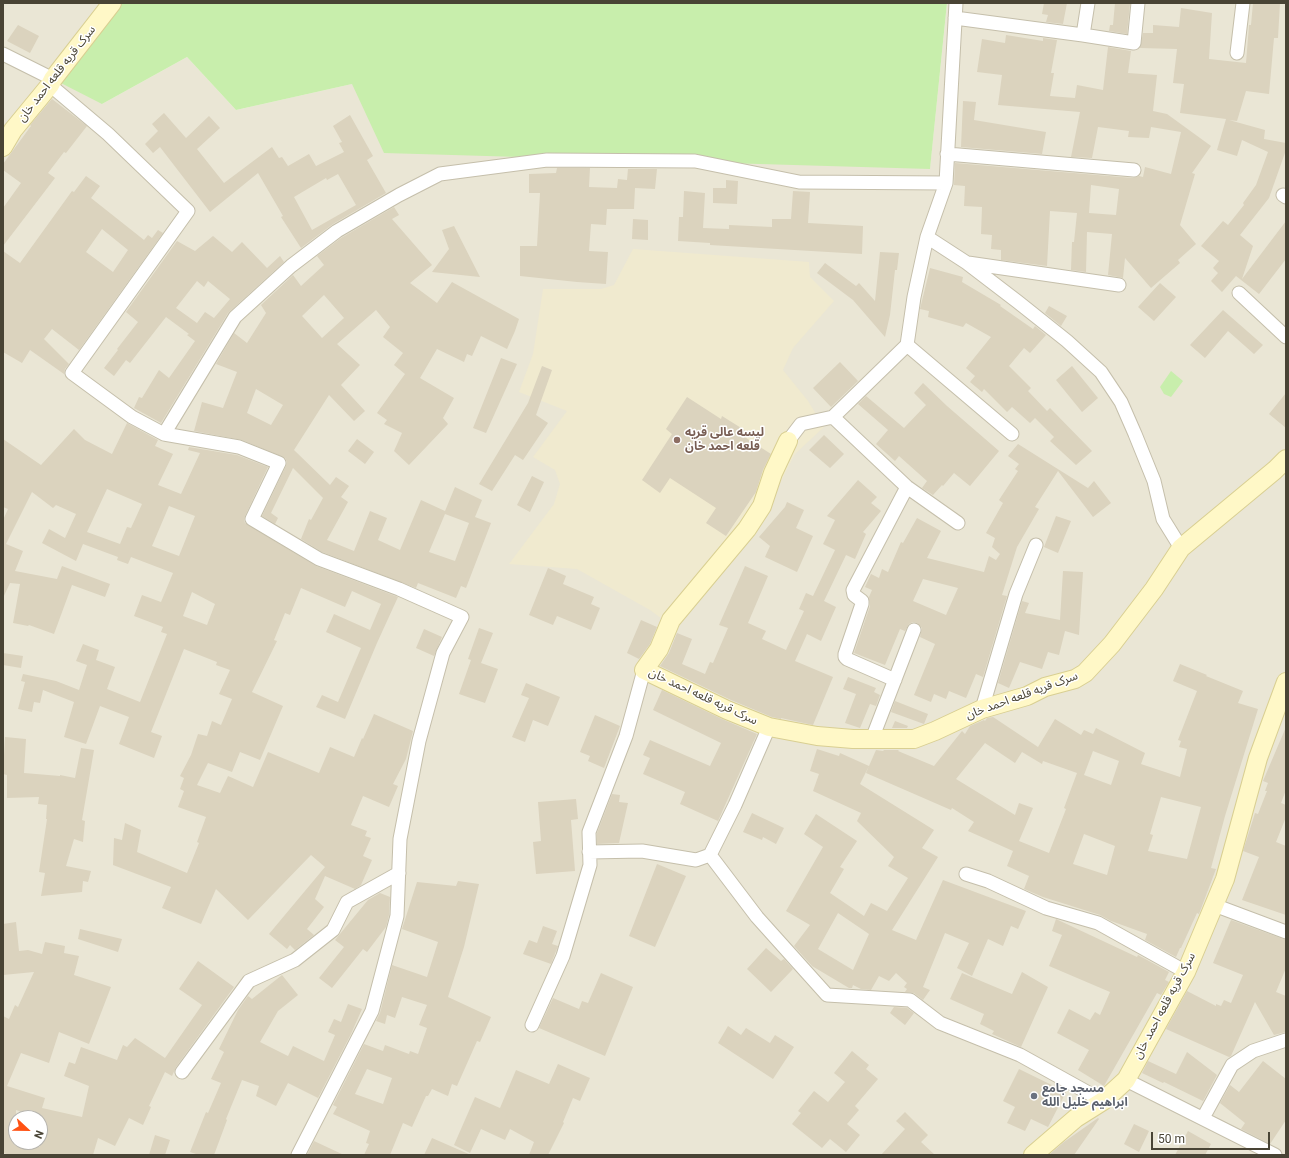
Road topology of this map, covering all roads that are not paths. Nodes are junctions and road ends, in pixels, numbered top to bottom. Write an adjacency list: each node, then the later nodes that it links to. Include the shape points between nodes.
1 (112, 3): 10 (street, سرک قریه قلعه احمد خان)
2 (956, 3): 6 (street)
3 (1088, 3): 7 (street)
4 (1138, 3): 7 (street, via 1134,44)
5 (1243, 3): 8 (street)
6 (955, 18): 7 (street); 12 (street)
7 (1083, 35)
8 (1237, 53)
9 (3, 54): 10 (street)
10 (51, 82): 11 (street, سرک قریه قلعه احمد خان, via 13,130); 22 (street, via 188,211 72,373 132,417)
11 (3, 147)
12 (948, 154): 13 (street); 14 (street)
13 (1134, 170)
14 (946, 184): 15 (street); 22 (street, via 799,182 695,161 547,160 440,174 337,231 291,266 235,317)
15 (927, 237): 16 (street); 20 (street)
16 (967, 263): 17 (street); 29 (street, via 1067,341 1101,372 1121,402 1154,481 1163,519)
17 (1119, 285)
18 (1239, 293): 19 (street)
19 (1286, 337)
20 (907, 345): 21 (street); 23 (street)
21 (833, 417): 24 (street, via 801,424); 26 (street)
22 (164, 434): 39 (street, via 239,448 279,463 252,519 319,559 399,589 462,617 443,653 419,740 400,839)
23 (1012, 434)
24 (788, 441): 31 (street, سرک قریه قلعه احمد خان, via 773,473 762,506 747,529 671,620 659,649)
25 (1286, 459): 29 (street, سرک قریه قلعه احمد خان)
26 (907, 487): 27 (street); 32 (street, via 853,590 854,595 862,601 845,654 847,659)
27 (958, 523)
28 (1036, 545): 34 (street, via 1016,594)
29 (1181, 548): 34 (street, سرک قریه قلعه احمد خان, via 1154,589 1112,644 1085,673 1027,696)
30 (914, 630): 32 (street)
31 (644, 670): 35 (street, سرک قریه قلعه احمد خان); 37 (street, via 626,736 589,832)
32 (895, 680): 36 (street)
33 (1286, 682): 41 (street, سرک قریه قلعه احمد خان, via 1258,758 1225,879)
34 (982, 709): 36 (street, سرک قریه قلعه احمد خان, via 914,739)
35 (769, 727): 36 (street, سرک قریه قلعه احمد خان, via 818,736); 38 (street)
36 (872, 739)
37 (590, 852): 38 (street, via 642,851 696,860); 44 (street, via 590,865 563,956)
38 (710, 855): 48 (street, via 757,917 827,995 910,1000 940,1023 1020,1055)
39 (399, 873): 46 (street, via 347,902 333,930 295,960 249,981); 50 (street, via 397,916 372,1011)
40 (966, 874): 43 (street, via 988,881 1046,908 1098,923)
41 (1214, 905): 42 (street); 43 (street, سرک قریه قلعه احمد خان)
42 (1286, 932)
43 (1186, 972): 47 (street, سرک قریه قلعه احمد خان)
44 (532, 1025)
45 (1286, 1040): 49 (street, via 1253,1051 1232,1065)
46 (182, 1072)
47 (1126, 1080): 48 (street, سرک قریه قلعه احمد خان); 49 (street)
48 (1103, 1101): 51 (street, سرک قریه قلعه احمد خان, via 1076,1118)
49 (1203, 1118): 52 (street)
50 (298, 1155)
51 (1033, 1155)
52 (1275, 1155)

